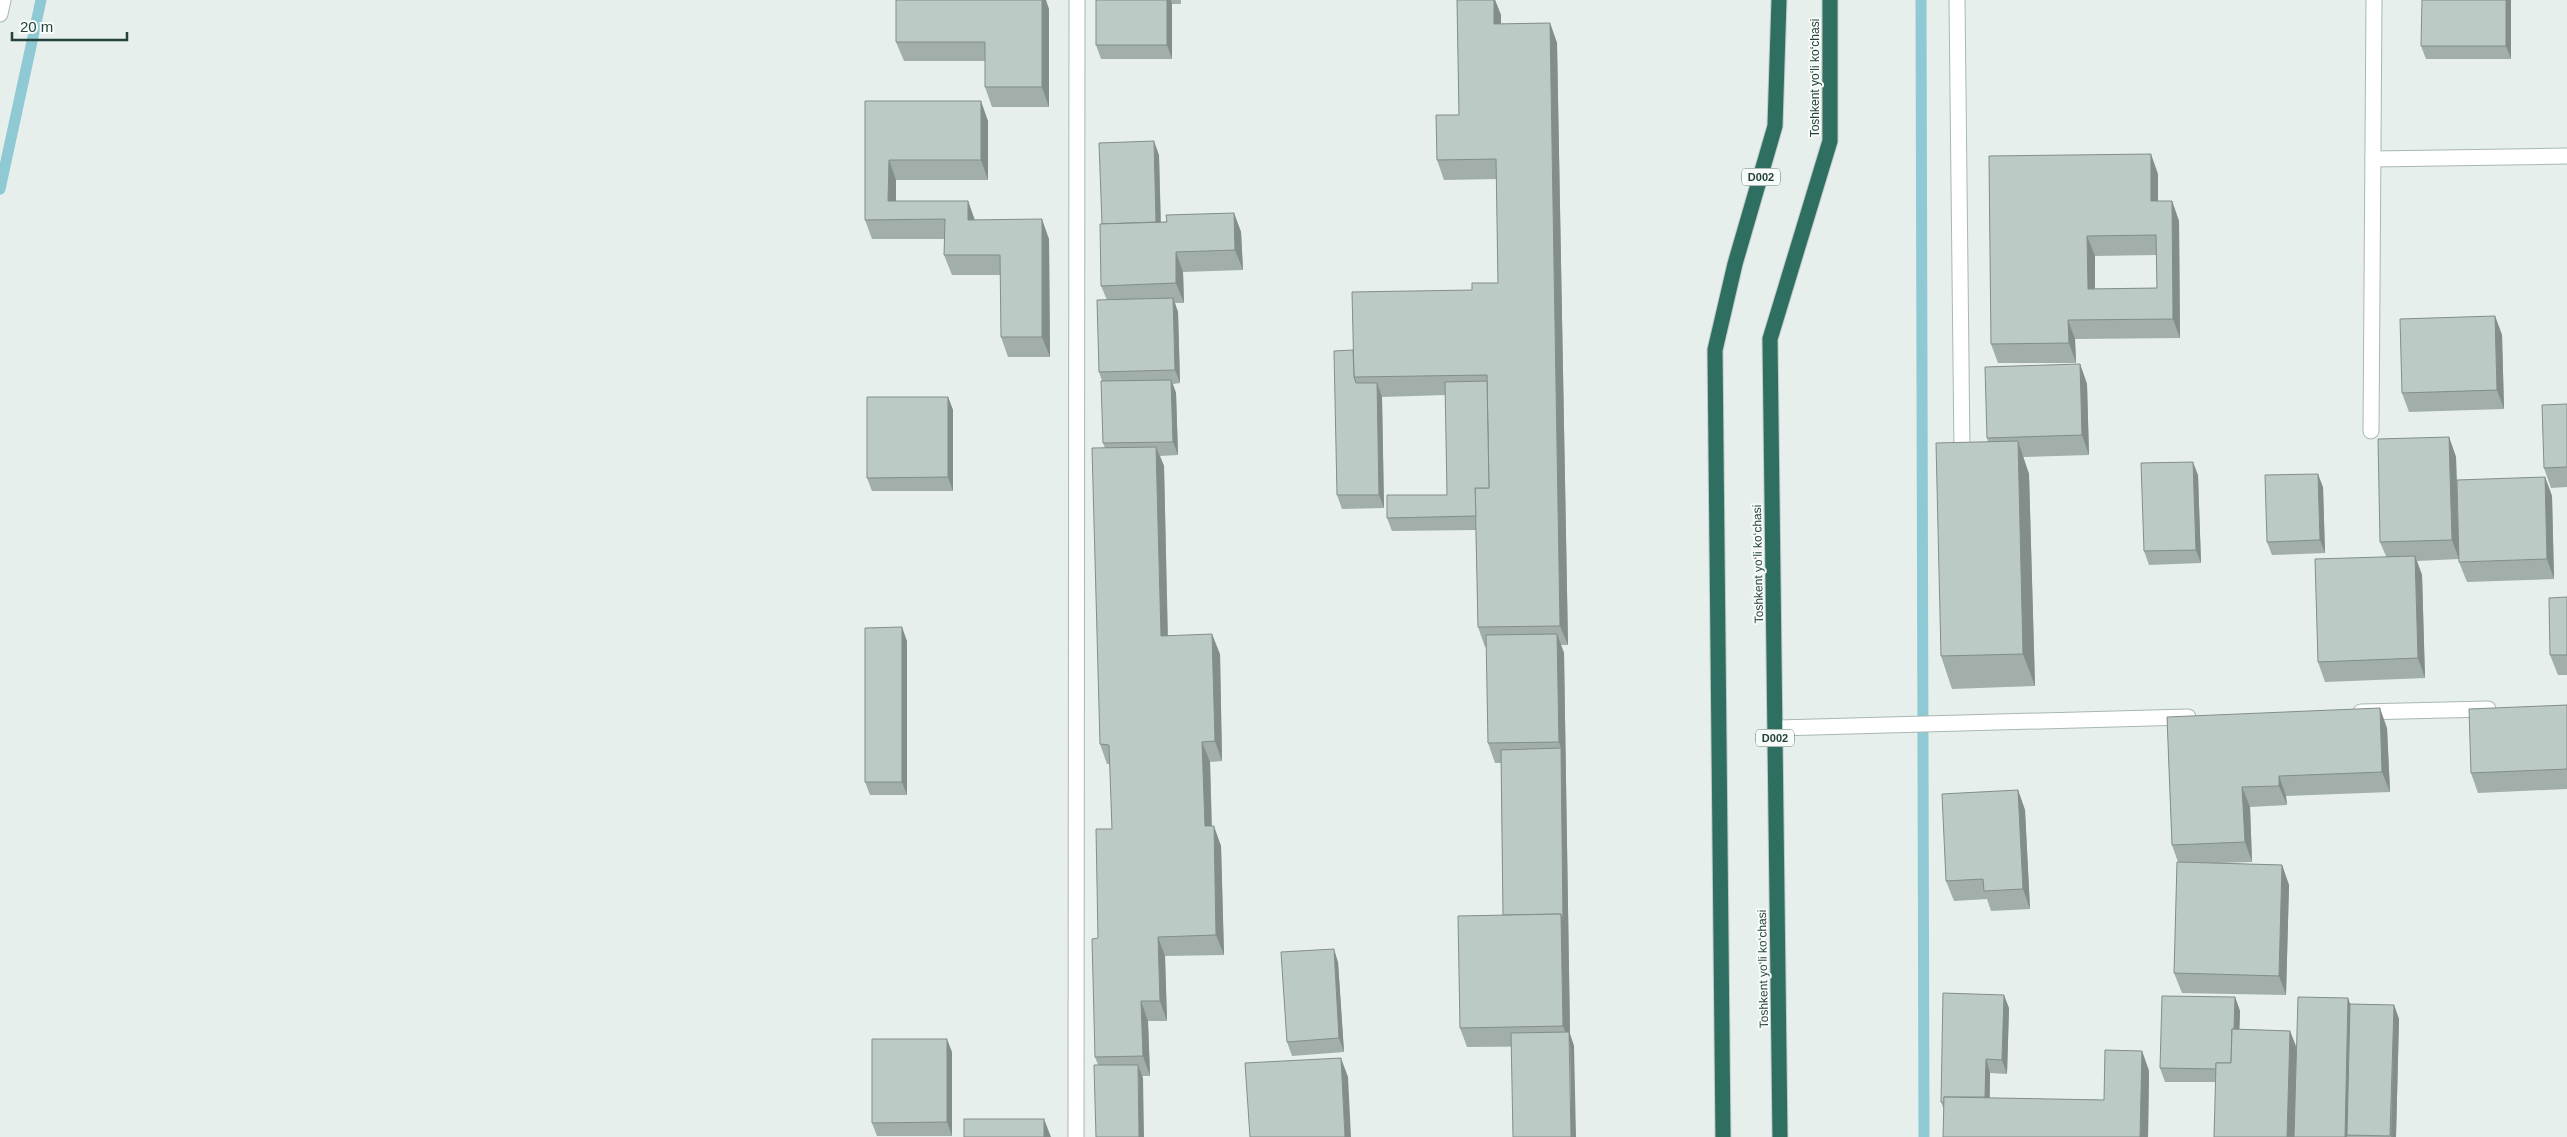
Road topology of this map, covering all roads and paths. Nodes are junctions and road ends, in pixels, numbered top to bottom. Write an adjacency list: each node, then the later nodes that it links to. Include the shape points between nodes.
1 (3, 0): 7 (street)
2 (1077, 0): 16 (street)
3 (1779, 0): 17 (highway, D002, via 1776,126 1735,264 1715,350)
4 (1830, 0): 15 (highway, Toshkent yo‘li ko‘chasi / D002, via 1830,141 1770,339)
5 (1957, 0): 11 (street)
6 (2374, 0): 9 (street)
7 (0, 14)
8 (2567, 156): 9 (street)
9 (2373, 159): 10 (street)
10 (2370, 431)
11 (1962, 453)
12 (2507, 709): 13 (street)
13 (2348, 713)
14 (2208, 716): 15 (street)
15 (1775, 728): 18 (highway, Toshkent yo‘li ko‘chasi / D002)
16 (1076, 1137)
17 (1723, 1137)
18 (1780, 1137)

